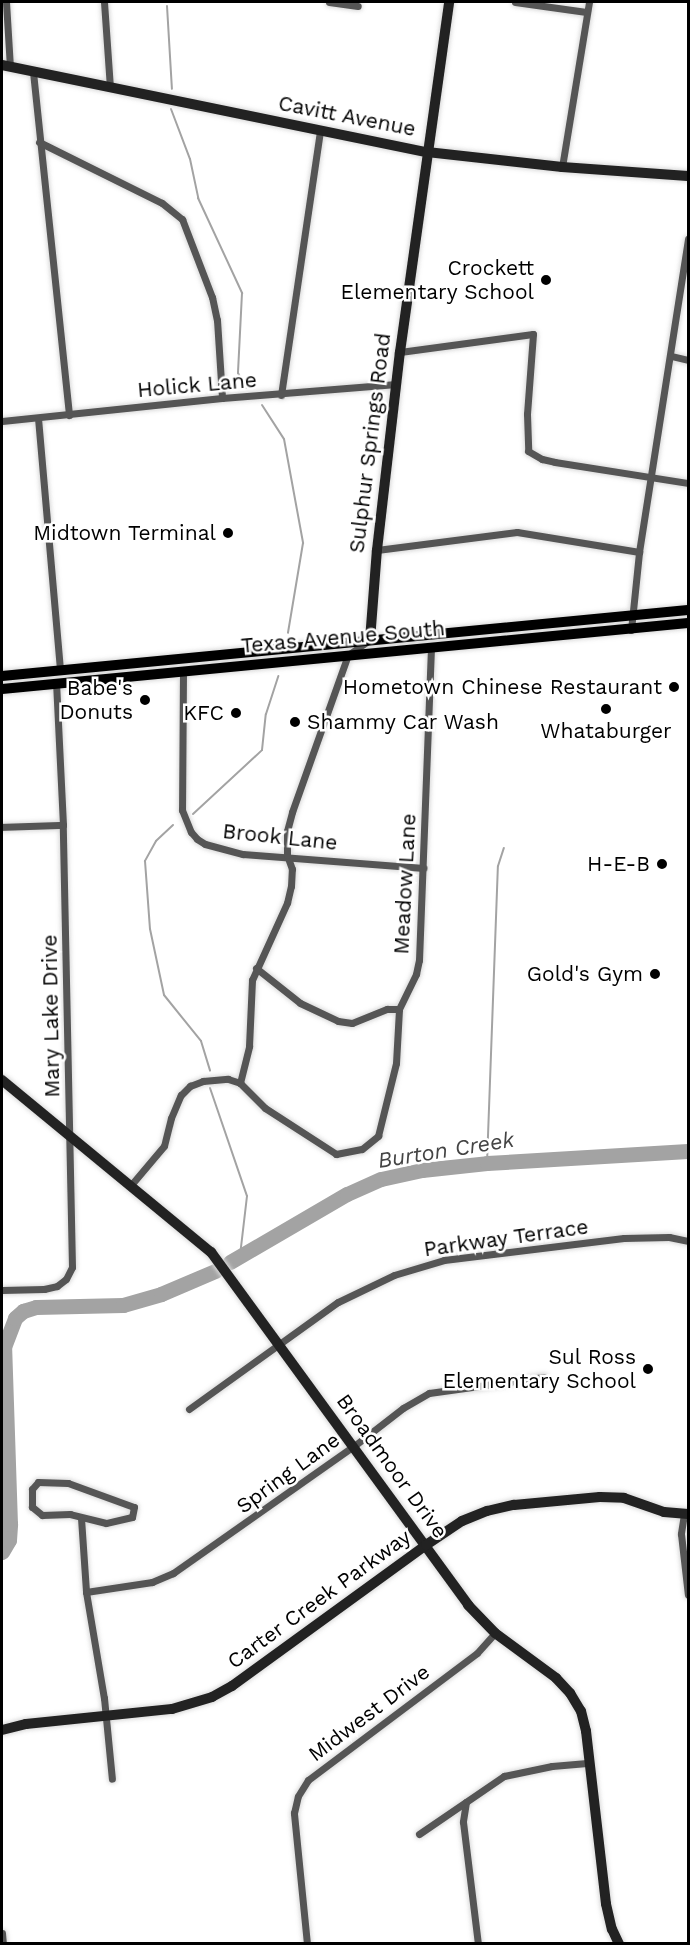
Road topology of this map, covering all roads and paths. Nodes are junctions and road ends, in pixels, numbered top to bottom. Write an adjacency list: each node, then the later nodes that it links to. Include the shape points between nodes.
1 (6, 2): 9 (street)
2 (104, 2): 11 (street)
3 (329, 2): 7 (street)
4 (449, 2): 14 (street, Sulphur Springs Road)
5 (515, 2): 8 (street)
6 (589, 2): 8 (street)
7 (358, 6)
8 (586, 12): 15 (street)
9 (6, 66): 10 (street, Cavitt Avenue)
10 (33, 72): 11 (street, Cavitt Avenue); 13 (street)
11 (110, 87): 12 (street, Cavitt Avenue)
12 (320, 130): 14 (street, Cavitt Avenue); 22 (street)
13 (39, 142): 23 (street, via 162,203 182,219 212,297); 24 (street)
14 (427, 152): 15 (street, Cavitt Avenue); 18 (street, Sulphur Springs Road)
15 (562, 167): 16 (street, Cavitt Avenue)
16 (688, 176)
17 (688, 239): 19 (street)
18 (400, 352): 21 (street, Sulphur Springs Road); 27 (street, via 533,334 528,451 549,461)
19 (671, 356): 20 (street); 27 (street)
20 (688, 360)
21 (396, 384): 22 (street, Holick Lane); 29 (street, Sulphur Springs Road)
22 (281, 395): 23 (street, Holick Lane)
23 (222, 398): 24 (street, Holick Lane)
24 (69, 415): 25 (street, Holick Lane)
25 (38, 418): 26 (street, Holick Lane); 38 (street)
26 (2, 421)
27 (651, 476): 28 (street); 30 (street)
28 (688, 483)
29 (376, 550): 30 (street, via 517,532); 35 (street, Sulphur Springs Road)
30 (639, 552): 32 (street)
31 (688, 610): 32 (main road, Texas Avenue South)
32 (632, 615): 34 (street); 35 (main road, Texas Avenue South)
33 (688, 623): 34 (main road, Texas Avenue South)
34 (630, 630): 36 (main road, Texas Avenue South)
35 (370, 640): 37 (street); 38 (main road, Texas Avenue South)
36 (431, 648): 37 (main road, Texas Avenue South); 47 (street, Meadow Lane)
37 (348, 655): 39 (main road, Texas Avenue South); 46 (street, via 292,812)
38 (60, 669): 40 (main road, Texas Avenue South); 41 (main road, via 52,677)
39 (183, 672): 42 (main road, Texas Avenue South); 46 (street, Brook Lane, via 182,810 191,832 205,844 223,850)
40 (2, 676)
41 (2, 682)
42 (56, 684): 43 (main road, Texas Avenue South); 44 (street, Mary Lake Drive)
43 (2, 689)
44 (63, 825): 45 (street); 52 (street, Mary Lake Drive)
45 (2, 827)
46 (287, 855): 47 (street, Brook Lane); 48 (street, via 292,868 287,903)
47 (423, 868): 49 (street, Meadow Lane, via 419,960)
48 (256, 968): 49 (street, via 300,1003 338,1021 352,1023); 51 (street, via 249,1046)
49 (399, 1008): 51 (street, Meadow Lane, via 396,1063 382,1125 378,1136 362,1149 345,1154 328,1151 265,1108)
50 (2, 1080): 52 (street, Broadmoor Drive)
51 (240, 1083): 53 (street, via 216,1078 190,1086 175,1104 164,1146)
52 (70, 1136): 53 (street, Broadmoor Drive); 55 (street, Mary Lake Drive, via 72,1267 57,1286)
53 (131, 1185): 56 (street, Broadmoor Drive, via 211,1252)
54 (688, 1241): 56 (street, Parkway Terrace, via 642,1237 444,1260 394,1275 338,1302)
55 (2, 1290)
56 (279, 1344): 58 (street, Parkway Terrace); 59 (street, Broadmoor Drive)
57 (544, 1377): 59 (street, Spring Lane, via 429,1393 402,1408)
58 (189, 1409)
59 (354, 1446): 62 (street, Broadmoor Drive); 63 (street, Spring Lane, via 173,1574 152,1582)
60 (686, 1514): 62 (street, Carter Creek Parkway, via 664,1512 624,1498 571,1498 487,1511 462,1521); 64 (street, via 681,1533)
61 (81, 1518): 61 (street, via 119,1521 132,1517 134,1507 68,1483 34,1485 32,1507 36,1512); 63 (street)
62 (426, 1545): 65 (street, Broadmoor Drive, via 468,1605); 66 (street, Carter Creek Parkway, via 212,1697 172,1709)
63 (86, 1592): 66 (street)
64 (688, 1595)
65 (495, 1633): 68 (street, Broadmoor Drive, via 570,1693 584,1722); 74 (street, Midwest Drive, via 477,1653 320,1768 303,1788 294,1813 294,1830)
66 (104, 1716): 67 (street, Carter Creek Parkway); 69 (street)
67 (2, 1730)
68 (590, 1763): 70 (street, via 504,1776); 76 (street, Broadmoor Drive, via 606,1904)
69 (111, 1779)
70 (466, 1802): 71 (street); 75 (street, via 463,1822)
71 (419, 1834)
72 (2, 1933): 73 (street)
73 (3, 1944)
74 (307, 1944)
75 (478, 1944)
76 (620, 1944)

